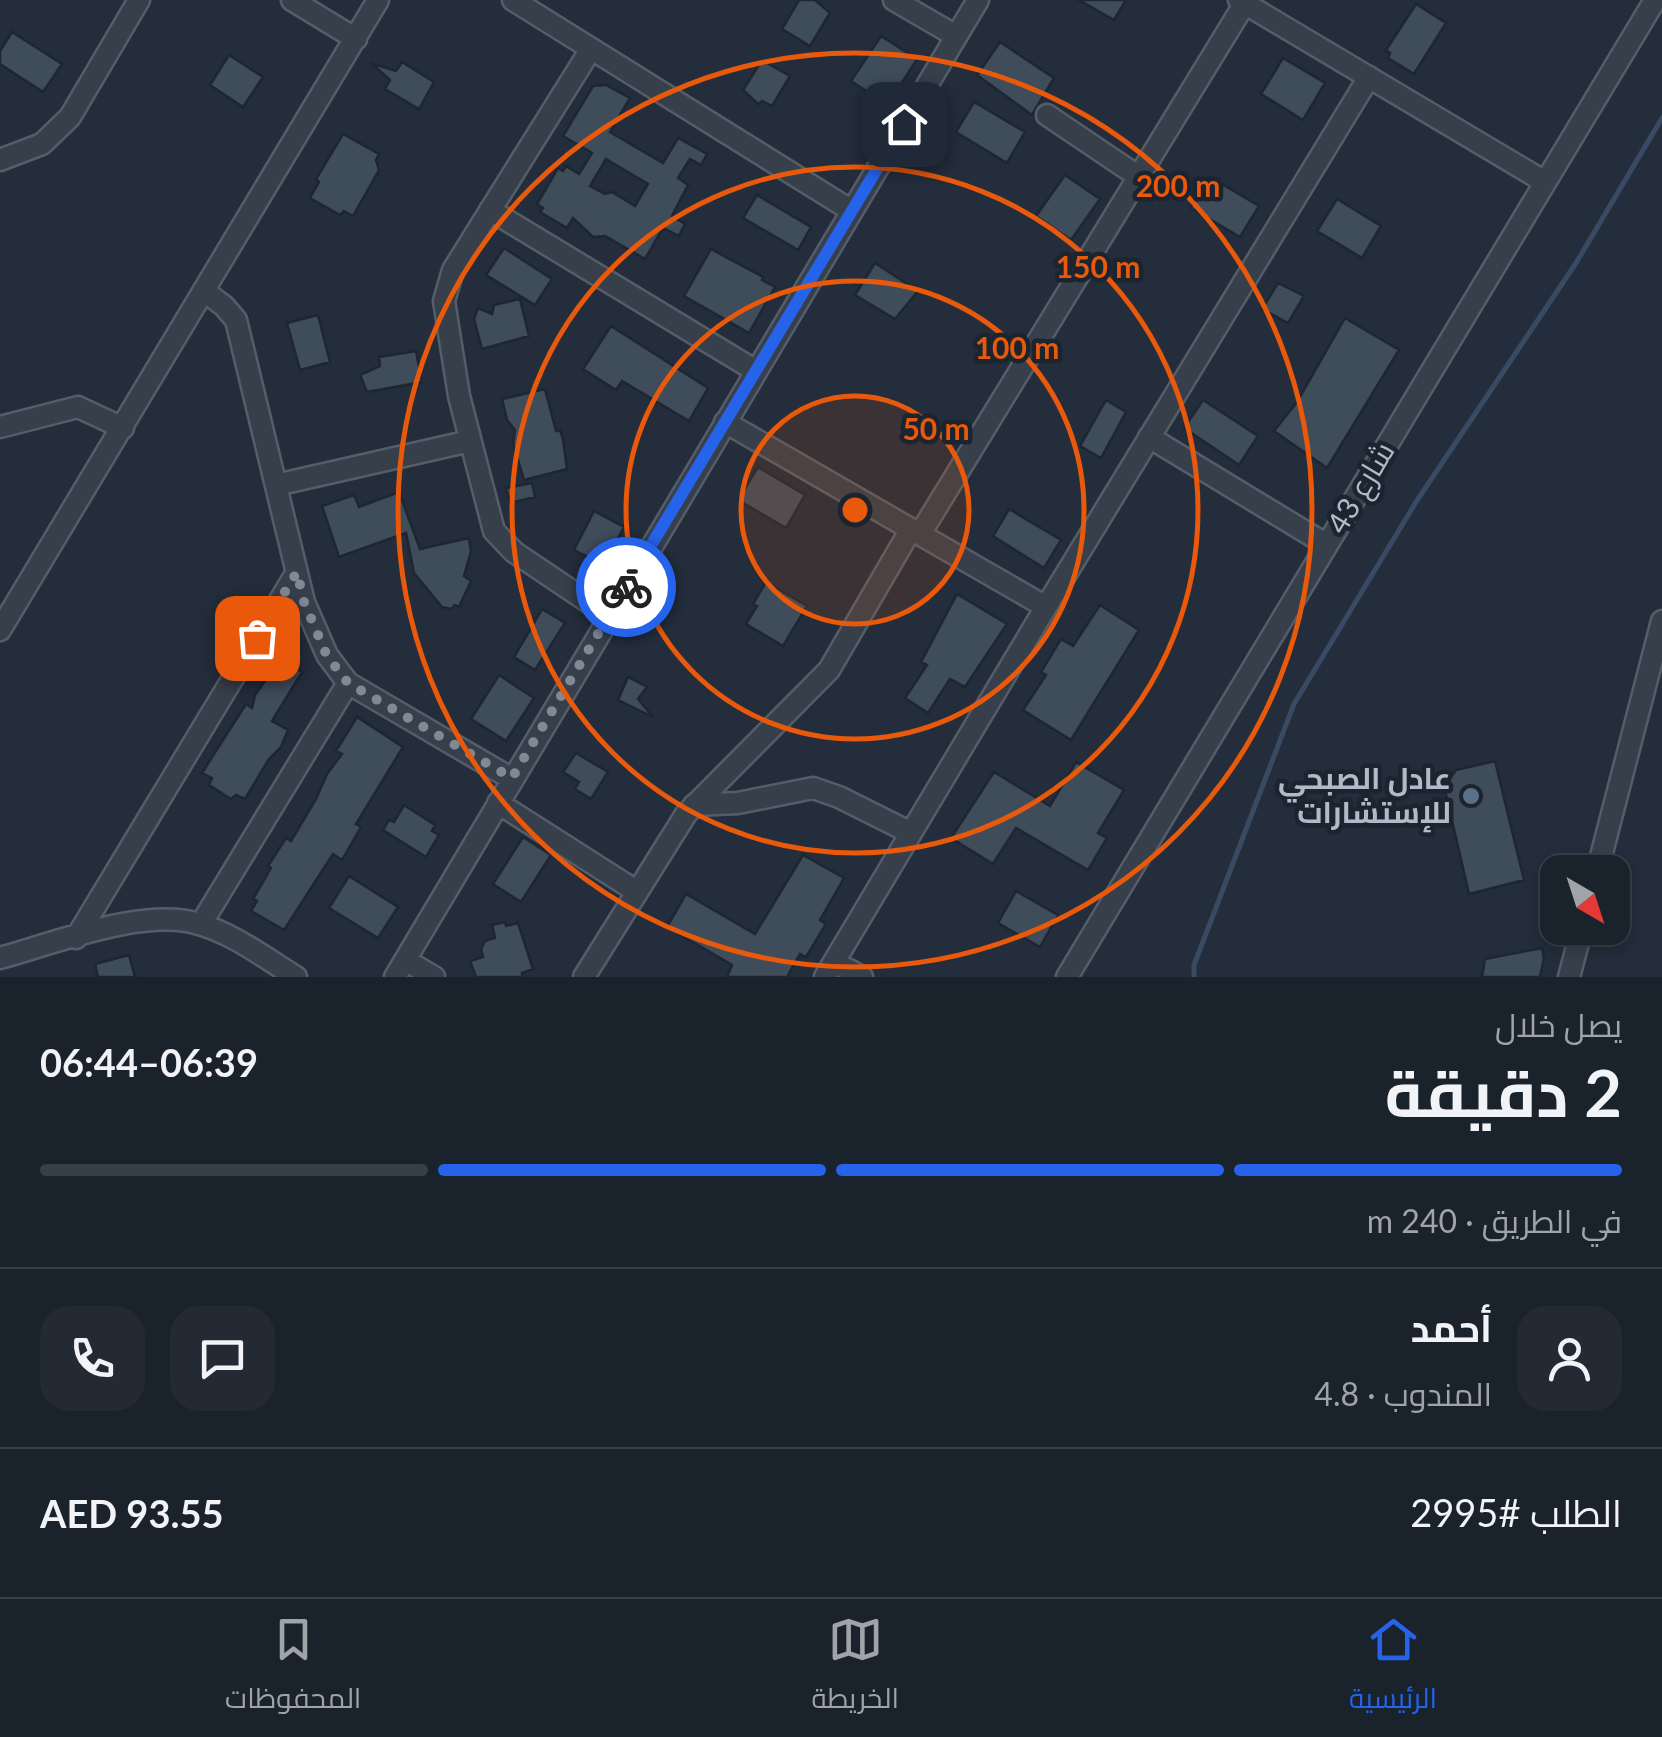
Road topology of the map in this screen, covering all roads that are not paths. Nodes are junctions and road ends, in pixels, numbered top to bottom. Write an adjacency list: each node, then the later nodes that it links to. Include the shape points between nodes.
1 (139, 0): 14 (street, via 70,117 42,144)
2 (292, 0): 10 (street)
3 (378, 0): 10 (street)
4 (512, 0): 11 (street)
5 (894, 0): 9 (street)
6 (978, 0): 9 (street)
7 (1655, 0): 16 (street, شارع 43)
8 (1242, 2): 12 (street); 15 (street)
9 (956, 36): 18 (street)
10 (356, 39): 19 (street)
11 (591, 48): 17 (street); 18 (street)
12 (1369, 77): 16 (street); 24 (street)
13 (1047, 115): 15 (street)
14 (0, 160)
15 (1138, 177): 27 (street)
16 (1545, 182): 28 (street, شارع 43)
17 (490, 210): 20 (street); 25 (street, via 453,270 444,301)
18 (852, 211): 20 (street)
19 (204, 291): 23 (street); 26 (street, via 236,320)
20 (756, 372): 21 (street)
21 (725, 422): 27 (street); 31 (street)
22 (0, 428): 23 (street, via 78,407)
23 (122, 428): 33 (street)
24 (1150, 437): 28 (street); 30 (street)
25 (470, 440): 26 (street); 31 (street, via 494,531 514,552)
26 (276, 484): 29 (street)
27 (915, 531): 30 (street); 37 (street, via 829,670)
28 (1327, 544): 51 (street, شارع 43)
29 (297, 572): 34 (street, via 327,656); 42 (street)
30 (1046, 606): 38 (street)
31 (610, 616): 35 (street)
32 (1662, 621): 39 (street)
33 (0, 630)
34 (348, 683): 35 (street); 41 (street)
35 (512, 778): 36 (street)
36 (498, 803): 40 (street); 45 (street)
37 (694, 805): 38 (street, via 813,788); 40 (street)
38 (911, 833): 46 (street)
39 (1600, 855)
40 (636, 891): 49 (street)
41 (200, 924): 42 (street, via 170,918); 47 (street)
42 (76, 938): 44 (street)
43 (1578, 945): 52 (street)
44 (0, 958)
45 (400, 969): 48 (street)
46 (830, 969): 50 (street)
47 (296, 977)
48 (434, 977)
49 (584, 977)
50 (862, 977)
51 (1067, 977)
52 (1570, 977)

